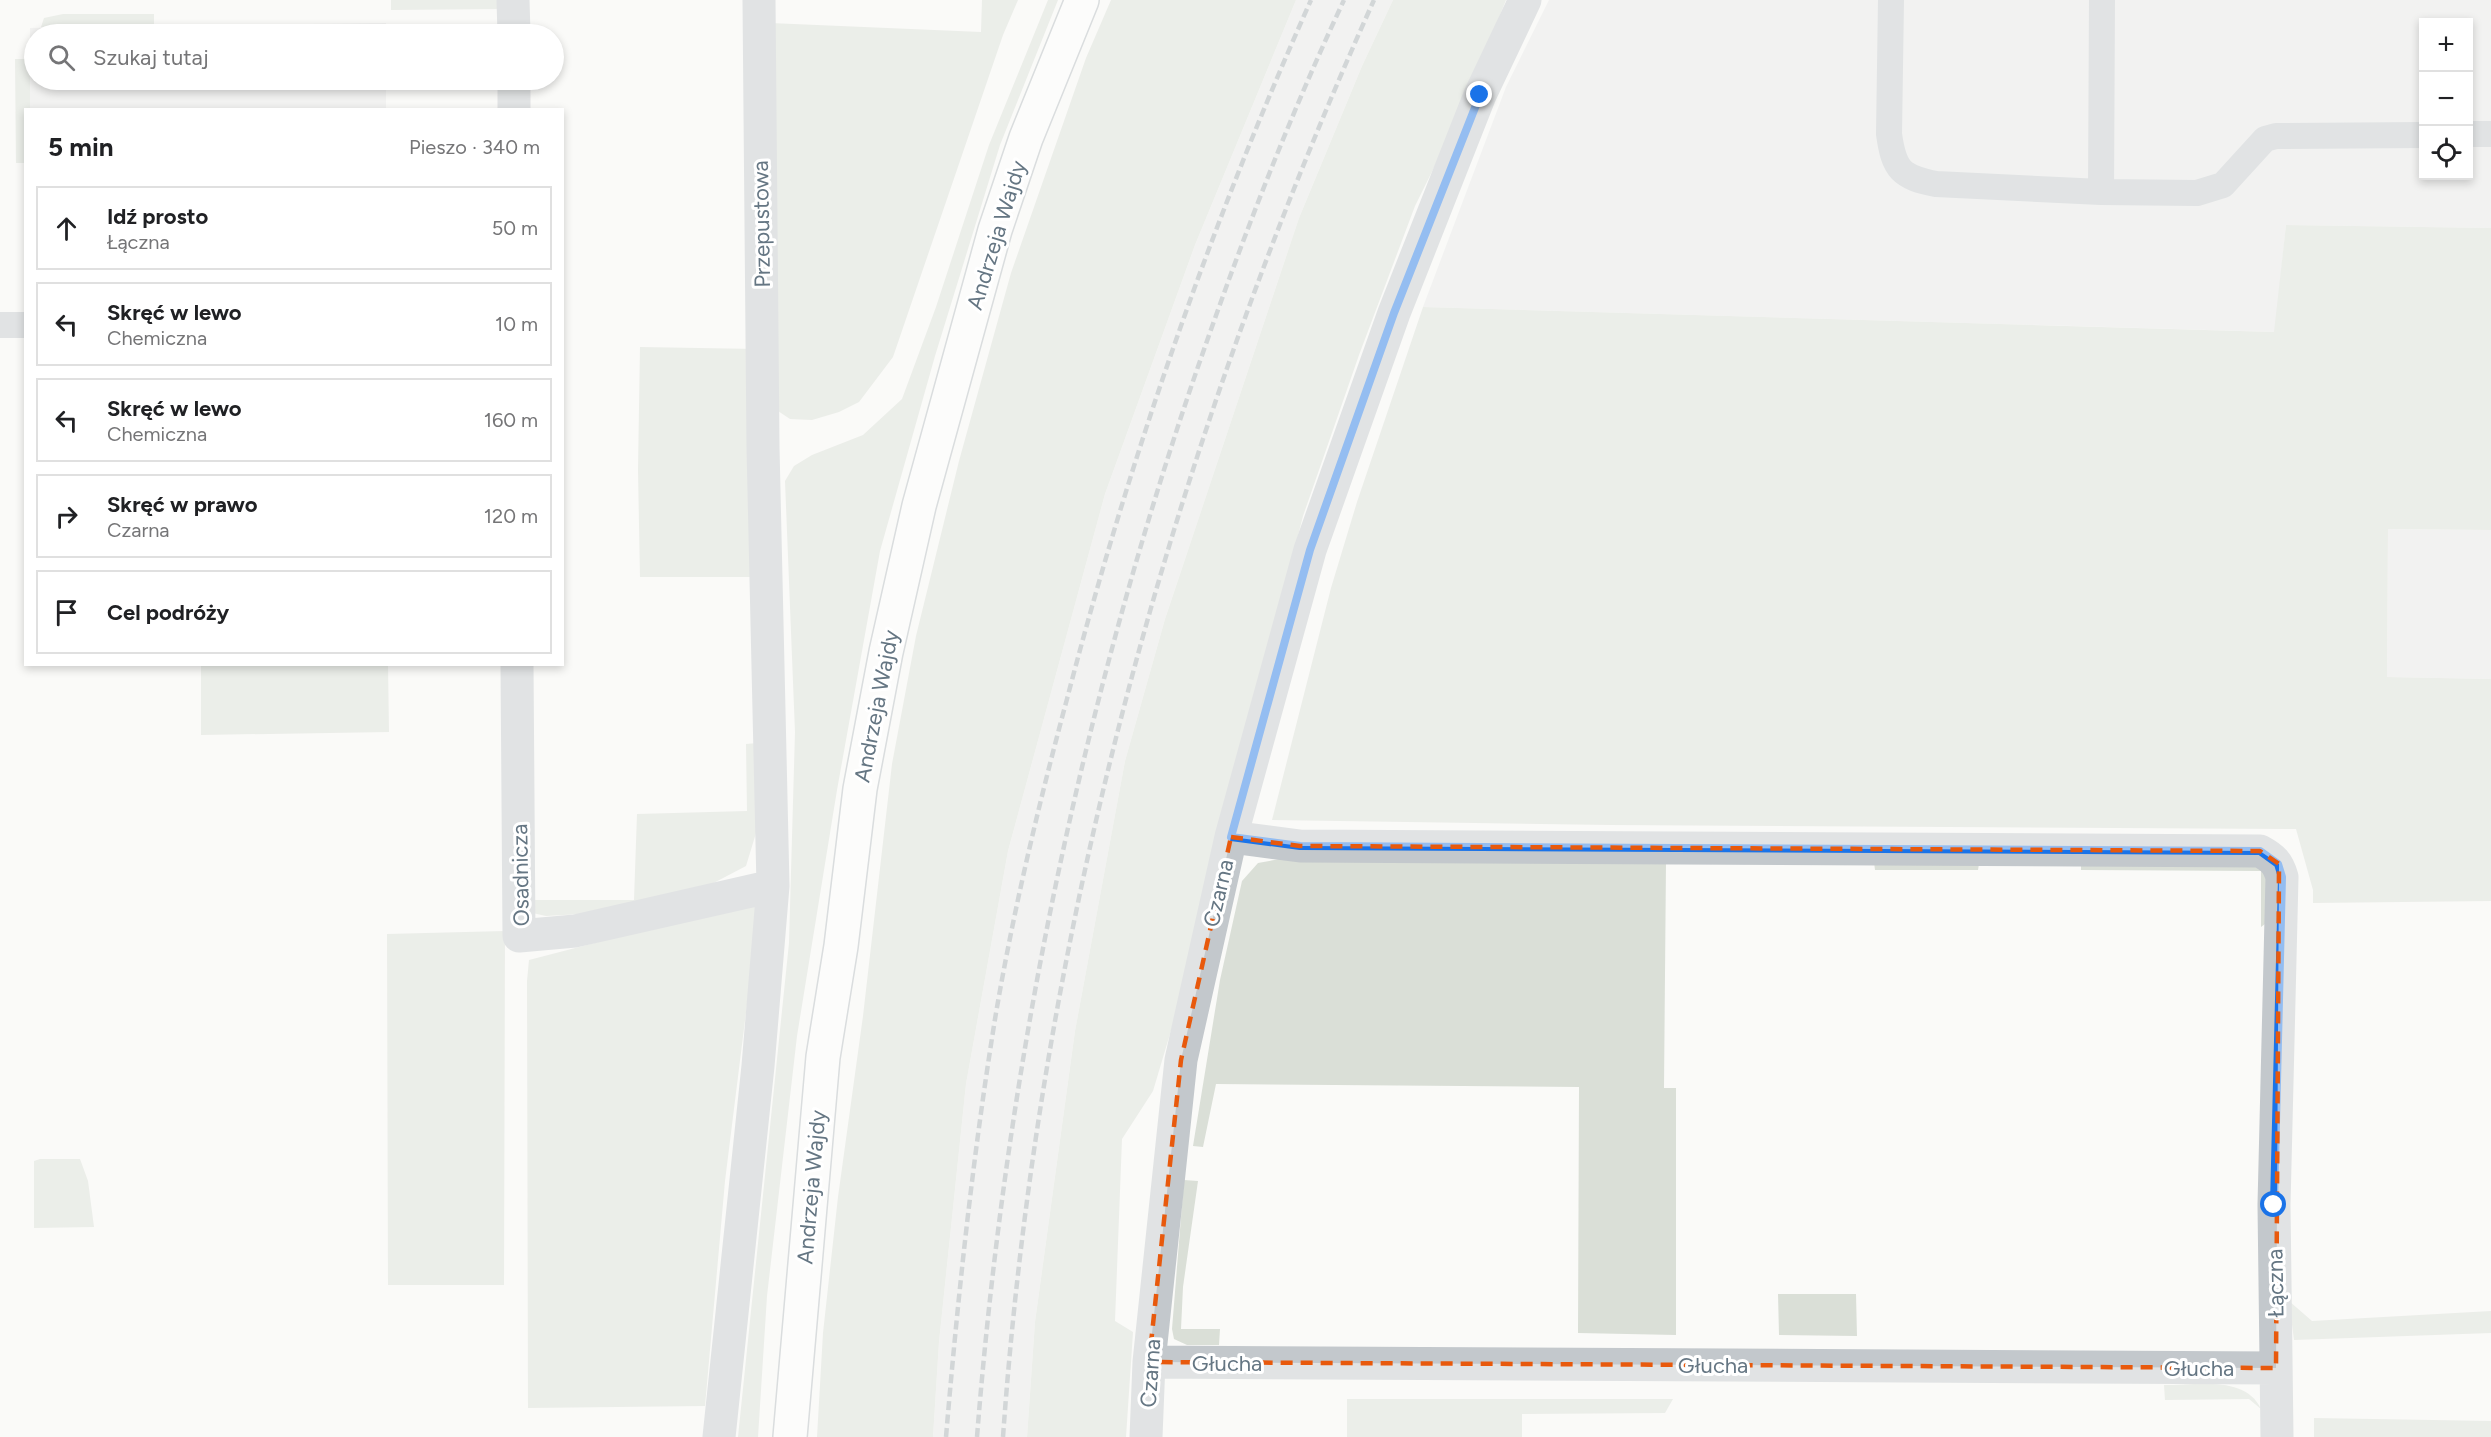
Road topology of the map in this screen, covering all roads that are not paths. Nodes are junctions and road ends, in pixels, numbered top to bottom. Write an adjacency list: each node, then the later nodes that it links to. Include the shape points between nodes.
1 (513, 0): 7 (street)
2 (759, 0): 18 (street, Przepustowa, via 763,447)
3 (1082, 0): 22 (main road, Andrzeja Wajdy, via 1026,138 995,230 919,506 886,652 860,789 823,1057)
4 (1525, 0): 17 (street, Czarna, via 1480,95 1394,313 1310,550)
5 (1891, 0): 13 (lane, via 1889,134 1892,154 1901,170 1913,180 1936,184)
6 (2102, 0): 13 (lane)
7 (514, 24)
8 (514, 90): 9 (street)
9 (514, 108)
10 (2473, 134): 11 (lane)
11 (2491, 134)
12 (2419, 135): 13 (lane, via 2276,136 2265,139 2223,185 2210,190)
13 (2101, 192)
14 (0, 325): 15 (lane)
15 (24, 325)
16 (517, 666): 18 (street, Osadnicza, via 519,936 575,931)
17 (1231, 837): 19 (street, Czarna, via 1181,1060); 20 (street, Łączna, via 1300,846 2260,851 2278,864 2282,877 2274,1205)
18 (773, 886): 21 (street, Przepustowa)
19 (1149, 1362): 20 (street, Głucha); 23 (street, Czarna)
20 (2276, 1368): 24 (street, Łączna)
21 (719, 1437)
22 (789, 1437)
23 (1146, 1437)
24 (2277, 1437)

